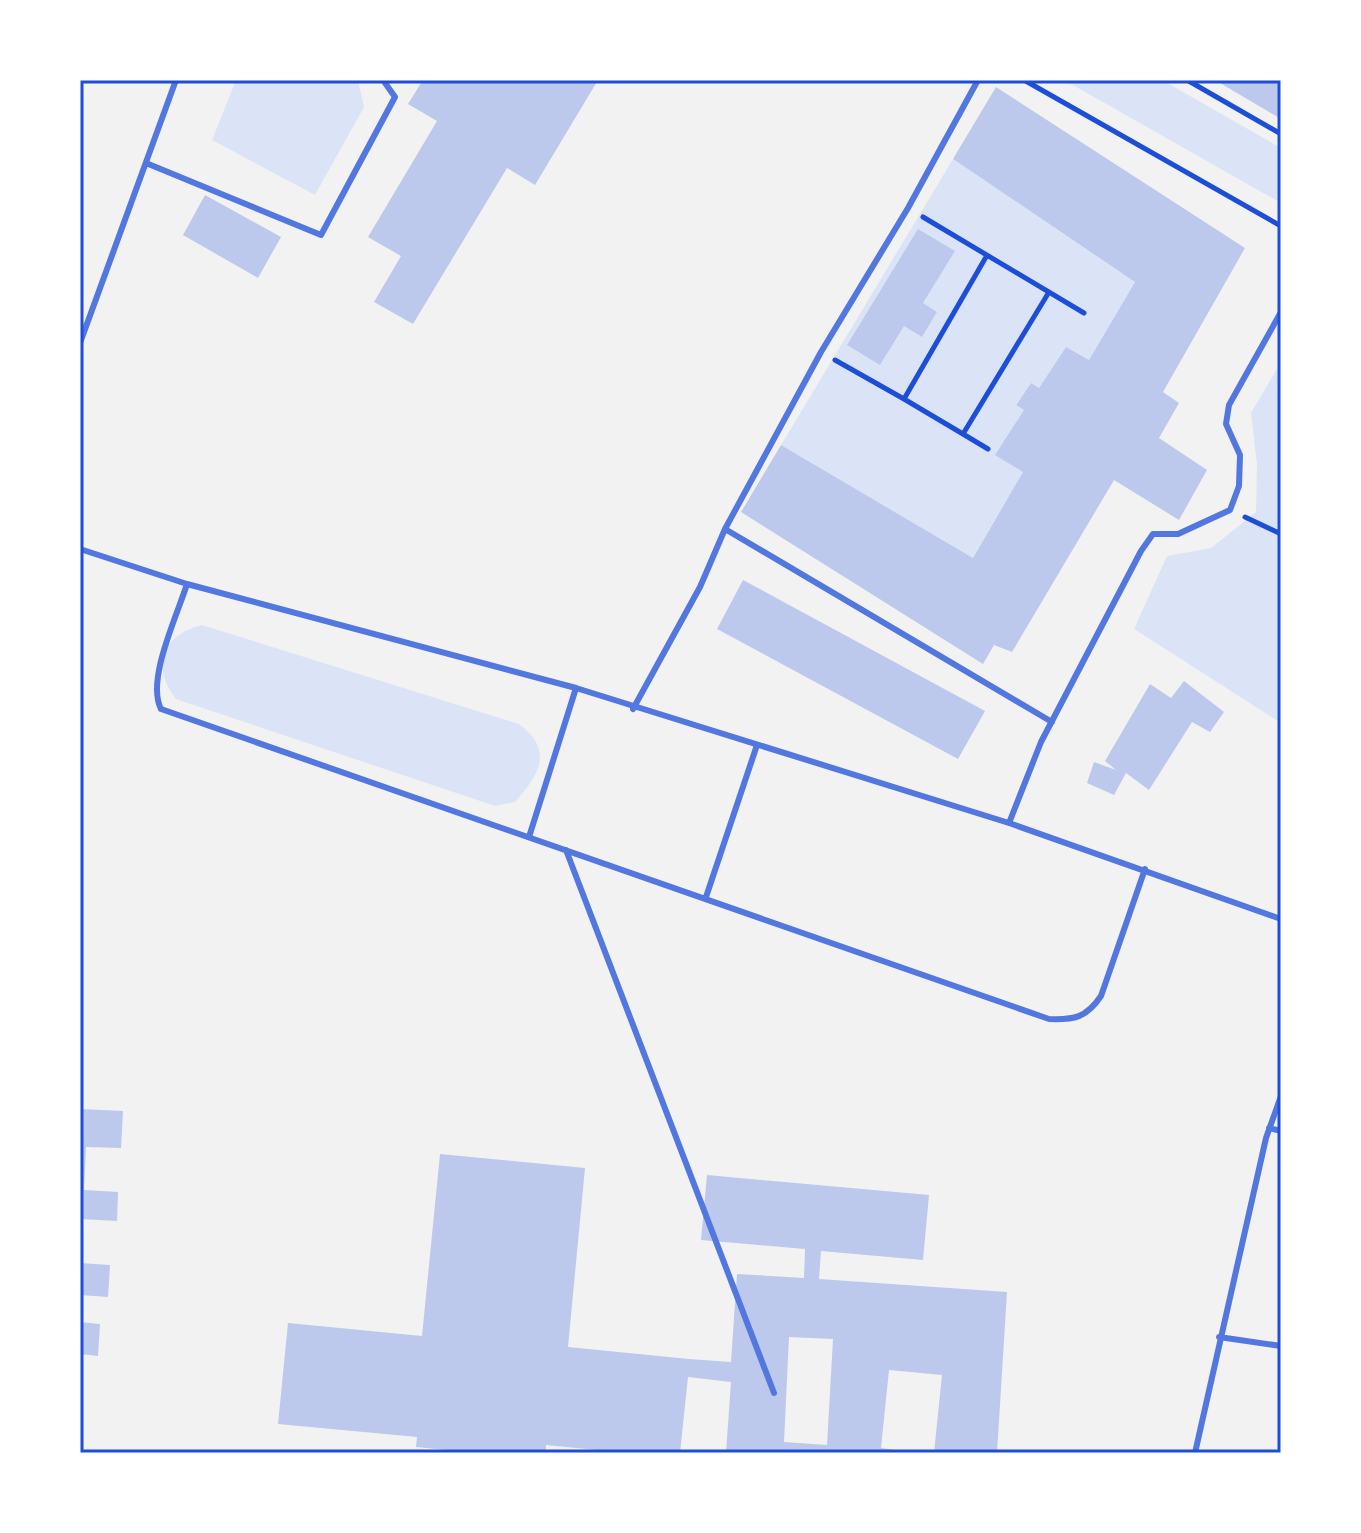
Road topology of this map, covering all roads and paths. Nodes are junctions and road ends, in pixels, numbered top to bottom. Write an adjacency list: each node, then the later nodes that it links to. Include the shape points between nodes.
1 (176, 80): 7 (lane)
2 (383, 80): 7 (lane, via 395,97 321,235)
3 (978, 80): 8 (lane)
4 (1024, 80): 9 (path)
5 (1187, 80): 6 (path)
6 (1281, 134)
7 (146, 163): 14 (lane)
8 (908, 208): 10 (path); 15 (lane)
9 (1281, 226)
10 (986, 257): 11 (path); 16 (path)
11 (1049, 292): 13 (path); 17 (path)
12 (1281, 312): 19 (lane, via 1229,405 1226,424 1240,455 1239,486)
13 (1084, 313)
14 (80, 343)
15 (821, 352): 16 (path); 20 (lane)
16 (904, 399): 17 (path)
17 (963, 434): 18 (path)
18 (988, 449)
19 (1230, 510): 21 (path); 26 (lane, via 1178,534 1153,534)
20 (725, 529): 25 (lane, via 700,587); 26 (lane)
21 (1281, 534)
22 (80, 549): 23 (lane)
23 (187, 584): 24 (lane); 29 (lane, via 156,679 154,696 161,709)
24 (576, 688): 25 (lane); 29 (lane)
25 (633, 709): 27 (lane)
26 (1052, 722): 28 (lane)
27 (757, 745): 28 (lane); 32 (lane)
28 (1009, 823): 31 (lane)
29 (529, 837): 30 (lane)
30 (566, 850): 32 (lane); 39 (lane)
31 (1145, 869): 32 (lane, via 1101,996 1090,1012 1073,1020 1049,1019); 33 (lane)
32 (706, 897)
33 (1281, 919)
34 (1281, 1096): 35 (lane)
35 (1269, 1128): 36 (lane); 37 (lane)
36 (1281, 1131)
37 (1219, 1337): 38 (lane); 40 (lane)
38 (1281, 1346)
39 (774, 1393)
40 (1195, 1453)

